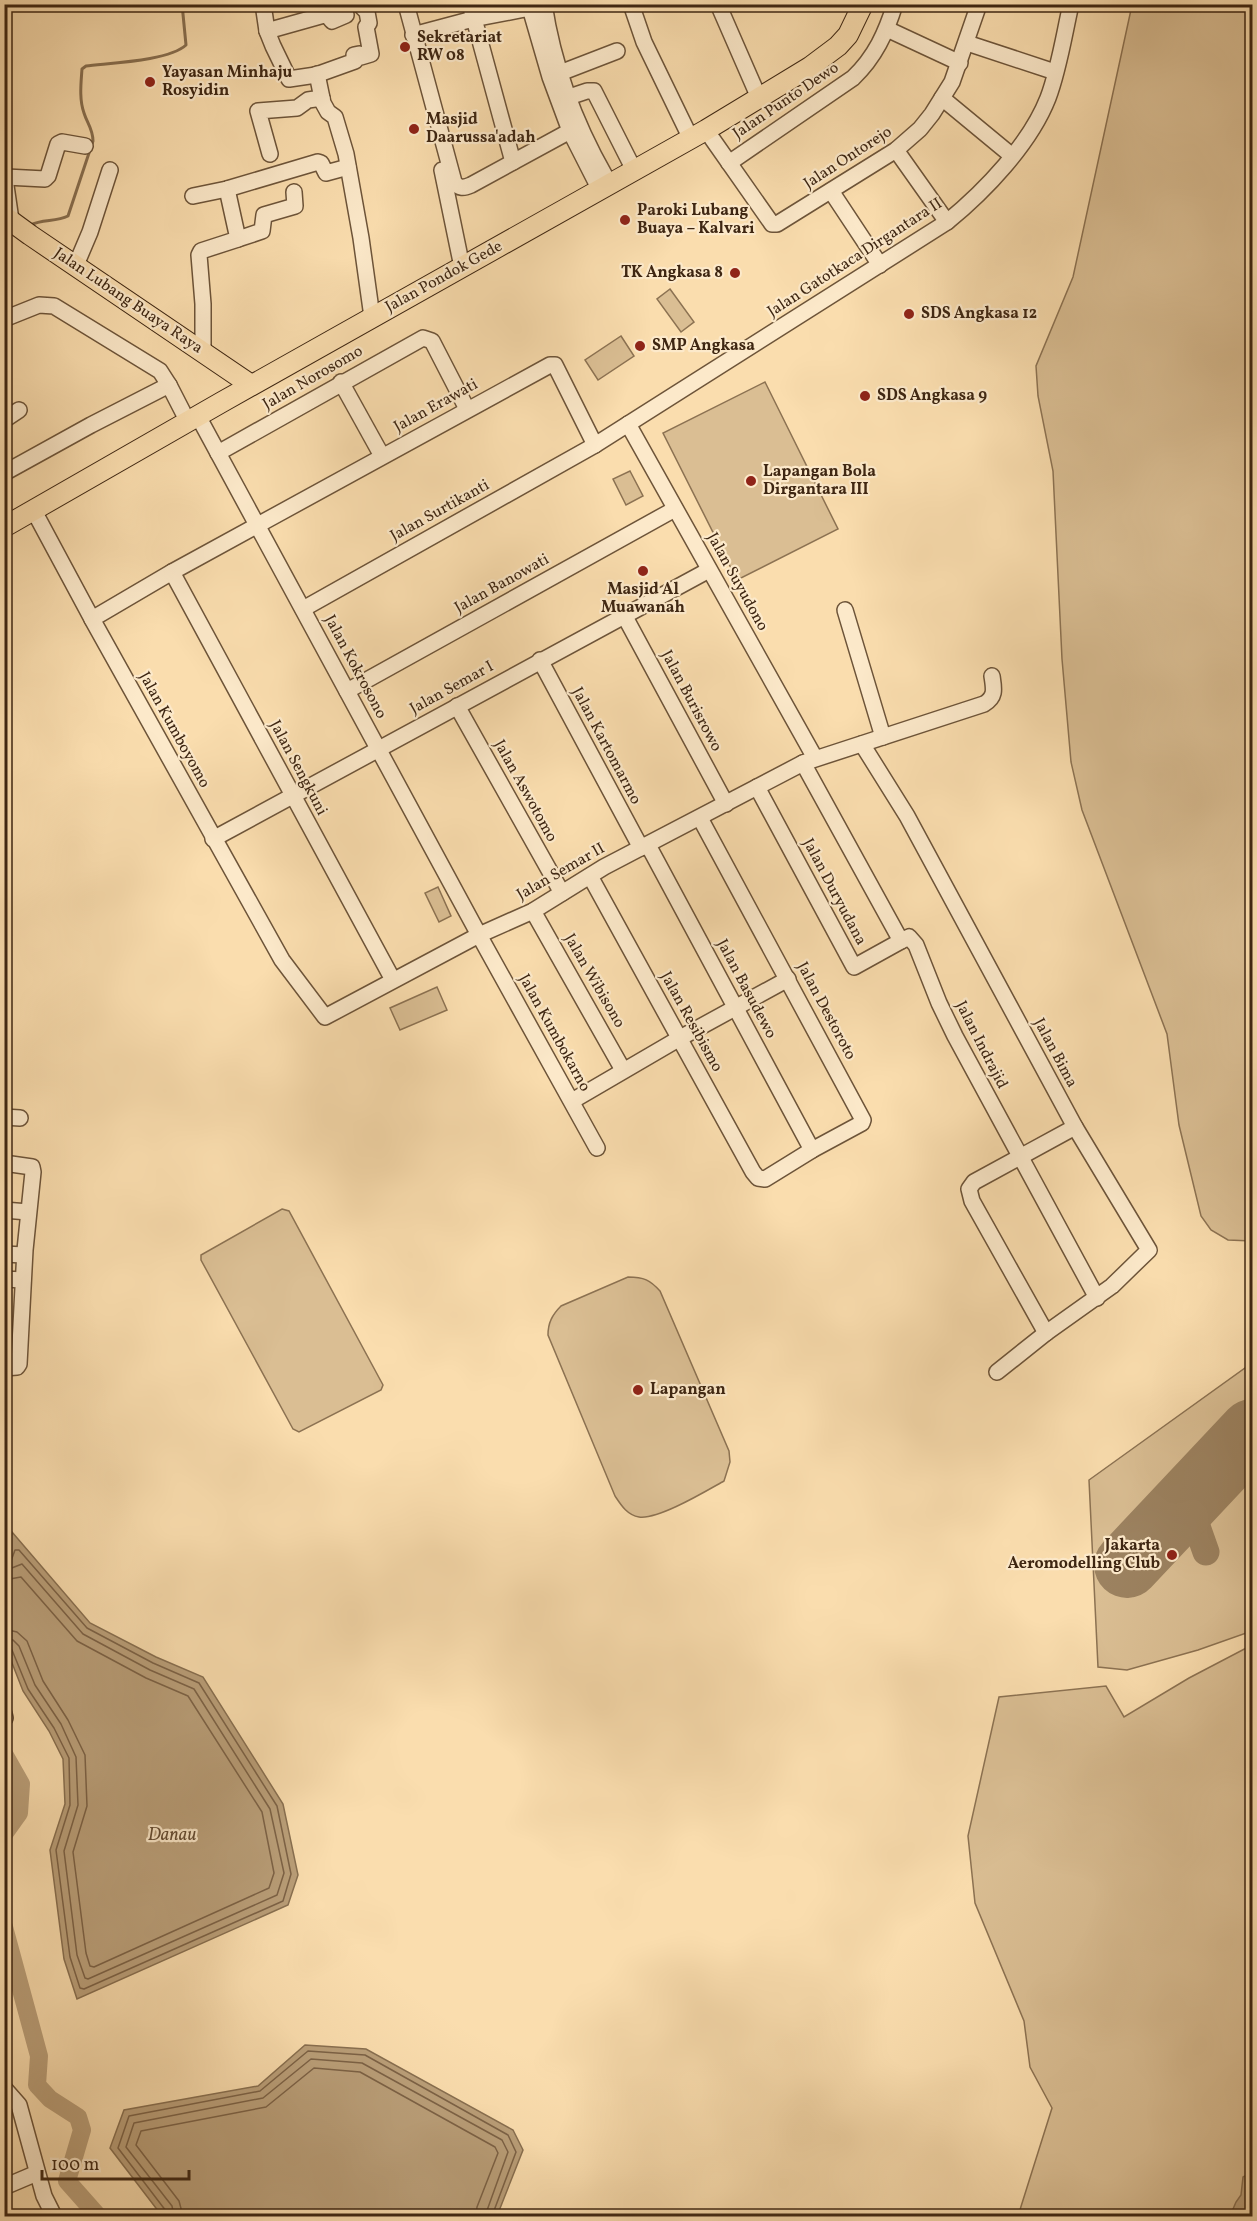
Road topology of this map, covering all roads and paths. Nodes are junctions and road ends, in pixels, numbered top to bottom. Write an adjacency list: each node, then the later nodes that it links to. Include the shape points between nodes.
1 (263, 4): 14 (street)
2 (344, 4): 14 (street, via 346,15 342,18 332,21 324,15)
3 (355, 4): 21 (street, via 367,12 371,54 354,55 355,61)
4 (406, 4): 15 (street)
5 (544, 4): 20 (street)
6 (631, 4): 27 (street, Jalan Ontorejo, via 644,42)
7 (718, 4): 24 (street)
8 (863, 4): 24 (main road, Jalan Pondok Gede, via 854,27 838,46)
9 (895, 4): 13 (street, Jalan Punto Dewo)
10 (979, 4): 16 (street, Jalan Ontorejo)
11 (1071, 4): 19 (street, Jalan Gatotkaca Dirgantara II)
12 (472, 12): 15 (street); 26 (street, via 531,8); 32 (street)
13 (887, 29): 18 (street); 33 (street, Jalan Punto Dewo, via 871,58 853,78)
14 (267, 31): 21 (street, via 288,78)
15 (413, 35): 32 (street, via 454,182 465,188)
16 (967, 43): 18 (street, Jalan Ontorejo); 19 (street)
17 (617, 51): 20 (street)
18 (960, 63): 25 (street, Jalan Ontorejo)
19 (1055, 72): 31 (street, Jalan Gatotkaca Dirgantara II, via 1041,114)
20 (560, 73): 22 (street)
21 (317, 74): 23 (street)
22 (569, 97): 37 (street, via 594,91); 39 (street)
23 (322, 98): 30 (street, via 308,100 297,108 258,111); 35 (street, via 326,110 336,119)
24 (759, 98): 27 (main road, Jalan Pondok Gede)
25 (942, 99): 29 (street, Jalan Ontorejo, via 920,129); 31 (street)
26 (570, 131): 32 (street); 39 (street)
27 (698, 135): 33 (street, Jalan Ontorejo); 37 (main road, Jalan Pondok Gede)
28 (85, 146): 38 (street, via 58,144 45,179)
29 (896, 150): 41 (street, Jalan Ontorejo); 44 (street)
30 (270, 154)
31 (1011, 155): 44 (street, Jalan Gatotkaca Dirgantara II, via 969,204)
32 (513, 162)
33 (729, 163): 41 (street, Jalan Ontorejo, via 774,224)
34 (441, 165): 49 (street)
35 (348, 167): 40 (street, via 326,173 318,162); 50 (street)
36 (110, 170): 47 (street)
37 (634, 170): 39 (main road, Jalan Pondok Gede)
38 (5, 174): 45 (street)
39 (605, 187): 49 (main road, Jalan Pondok Gede)
40 (227, 189): 43 (street); 46 (street)
41 (831, 191): 48 (street)
42 (294, 192): 46 (street, via 295,206 264,215 262,231)
43 (193, 196)
44 (947, 222): 48 (street, Jalan Gatotkaca Dirgantara II)
45 (16, 224): 47 (main road, Jalan Lubang Buaya Raya)
46 (238, 239): 52 (street, via 199,253)
47 (76, 265): 52 (main road, Jalan Lubang Buaya Raya)
48 (880, 265): 60 (street, Jalan Gatotkaca Dirgantara II)
49 (462, 267): 50 (main road, Jalan Pondok Gede)
50 (372, 317): 55 (main road, Jalan Pondok Gede)
51 (4, 319): 54 (street, Jalan Kokrosono, via 39,305 54,306 160,371)
52 (203, 350): 55 (main road, Jalan Lubang Buaya Raya)
53 (341, 382): 56 (street, Jalan Norosomo, via 427,338 432,340); 62 (street, Jalan Norosomo); 63 (street)
54 (169, 385): 58 (street, Jalan Kokrosono); 64 (street)
55 (245, 385): 58 (main road, Jalan Pondok Gede)
56 (467, 409): 61 (street, Jalan Erawati, via 543,367 555,365); 63 (street, Jalan Erawati)
57 (19, 410): 59 (street)
58 (193, 419): 62 (street, Jalan Kokrosono); 66 (main road, Jalan Pondok Gede)
59 (4, 420)
60 (628, 424): 61 (street, Jalan Gatotkaca Dirgantara II); 65 (street, Jalan Suyudono)
61 (595, 445): 71 (street, Jalan Surtikanti)
62 (218, 453): 67 (street, Jalan Kokrosono)
63 (382, 456): 67 (street, Jalan Erawati)
64 (4, 473)
65 (675, 509): 69 (street, Jalan Suyudono); 77 (street, Jalan Banowati)
66 (34, 511): 68 (main road, Jalan Pondok Gede); 74 (street, Jalan Kumboyomo)
67 (256, 526): 70 (street); 71 (street, Jalan Kokrosono)
68 (4, 527)
69 (709, 570): 73 (street, Jalan Semar I); 82 (street, Jalan Suyudono)
70 (172, 572): 74 (street); 84 (street, Jalan Sengkuni)
71 (303, 609): 77 (street, Jalan Kokrosono)
72 (845, 610): 79 (street)
73 (624, 615): 75 (street, Jalan Semar I); 85 (street, Jalan Burisrowo)
74 (92, 619): 87 (street, Jalan Kumboyomo)
75 (540, 660): 78 (street, Jalan Semar I); 88 (street, Jalan Kartomarmo)
76 (992, 676): 79 (street, via 994,693 989,701)
77 (347, 691): 81 (street, Jalan Kokrosono)
78 (457, 706): 81 (street, Jalan Semar I); 90 (street, Jalan Aswotomo)
79 (883, 737): 80 (street)
80 (862, 744): 82 (street); 101 (street, Jalan Bima, via 907,816)
81 (378, 749): 84 (street, Jalan Semar I); 92 (street, Jalan Kokrosono)
82 (809, 760): 83 (street, Jalan Semar II); 93 (street, Jalan Indrajid)
83 (757, 787): 85 (street, Jalan Semar II); 93 (street, Jalan Duryudana, via 854,966)
84 (293, 796): 87 (street, Jalan Semar I); 95 (street, Jalan Sengkuni)
85 (726, 804): 86 (street, Jalan Semar II)
86 (700, 818): 88 (street, Jalan Semar II); 94 (street, Jalan Destoroto)
87 (213, 839): 97 (street, Jalan Kumboyomo, via 282,960)
88 (645, 846): 89 (street, Jalan Semar II); 96 (street, Jalan Basudewo)
89 (590, 876): 90 (street, Jalan Semar II); 98 (street, Jalan Resibismo)
90 (562, 893): 91 (street, Jalan Semar II)
91 (533, 910): 92 (street, Jalan Semar II); 99 (street, Jalan Wibisono)
92 (479, 935): 95 (street, Jalan Semar II); 100 (street, Jalan Kumbokarno)
93 (901, 941): 104 (street, Jalan Indrajid, via 909,937 916,945 951,1028)
94 (788, 979): 96 (street); 103 (street, Jalan Destoroto, via 863,1120)
95 (393, 981): 97 (street, Jalan Semar II)
96 (736, 1007): 98 (street); 103 (street, Jalan Basudewo)
97 (325, 1017)
98 (680, 1038): 99 (street); 106 (street, Jalan Resibismo, via 753,1173)
99 (624, 1070): 100 (street)
100 (572, 1101): 102 (street, Jalan Kumbokarno)
101 (1075, 1127): 104 (street); 113 (street, Jalan Bima, via 1149,1250)
102 (597, 1148)
103 (812, 1150): 106 (street, Jalan Destoroto)
104 (1020, 1158): 113 (street); 116 (street, via 974,1182 969,1189 972,1201)
105 (4, 1163): 108 (street, via 33,1169)
106 (765, 1179)
107 (4, 1210): 108 (street)
108 (28, 1212): 110 (street)
109 (4, 1254): 110 (street)
110 (24, 1255): 112 (street)
111 (4, 1279): 112 (street)
112 (23, 1280): 115 (street)
113 (1097, 1298): 116 (street, Jalan Bima)
114 (4, 1323): 115 (street)
115 (21, 1324): 117 (street, via 19,1364)
116 (1046, 1333): 118 (street, Jalan Bima)
117 (4, 1368)
118 (997, 1372)
119 (4, 2088): 120 (street, via 19,2105)
120 (37, 2173): 121 (street); 122 (street)
121 (4, 2187)
122 (54, 2217)

